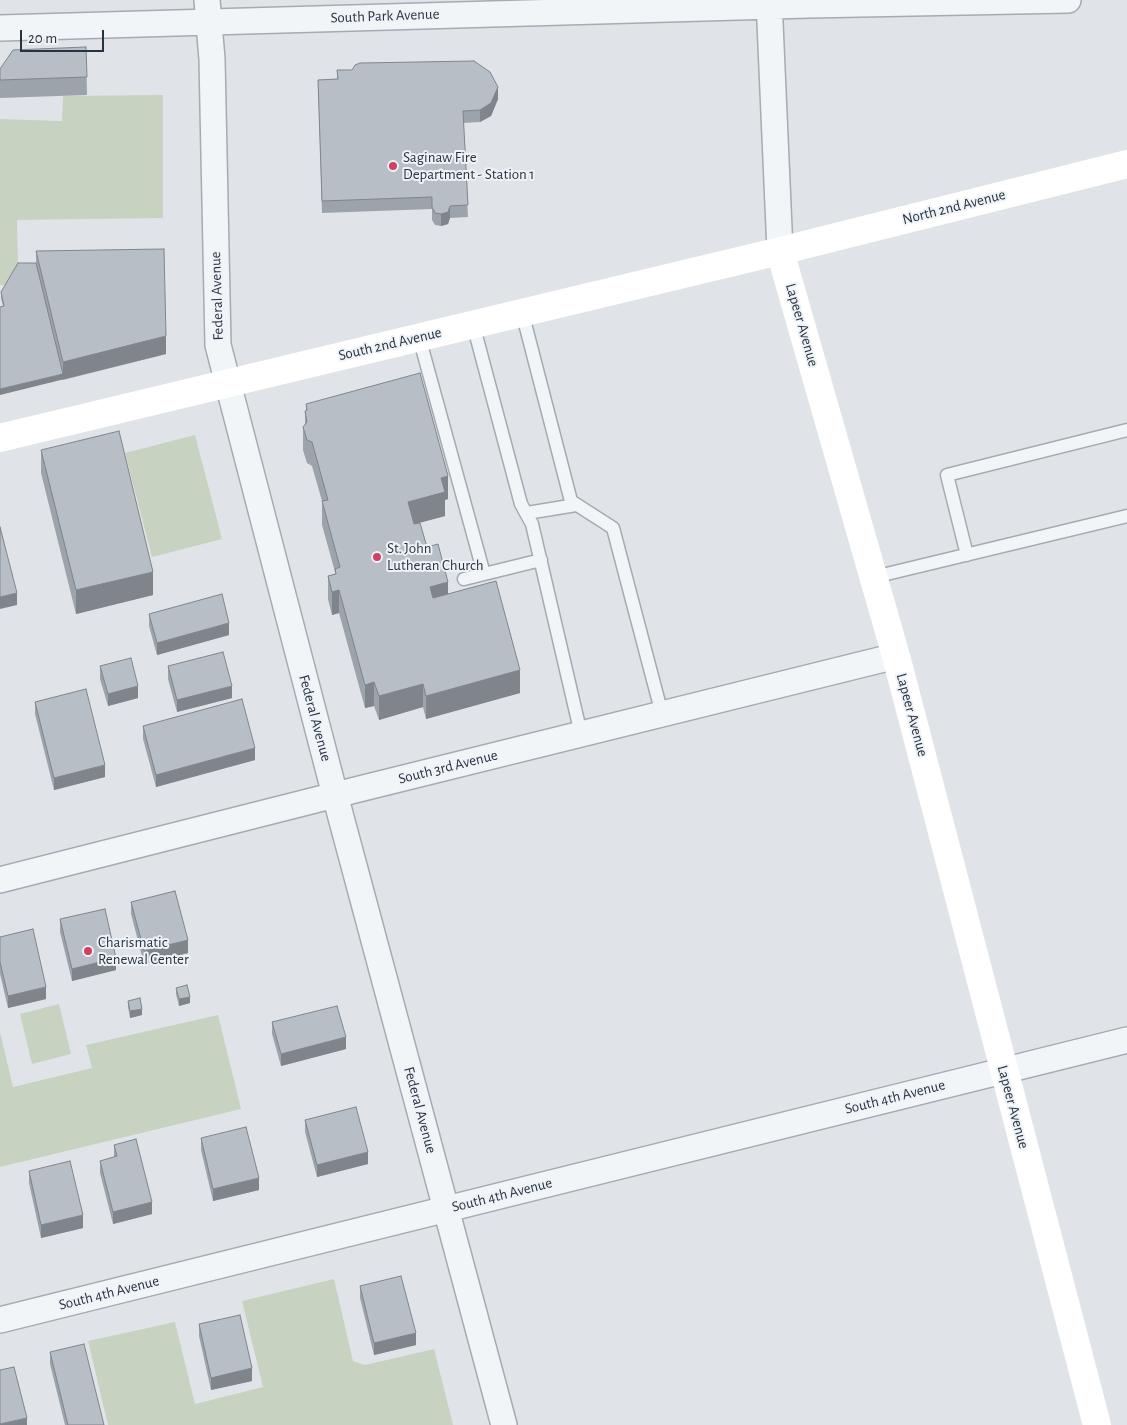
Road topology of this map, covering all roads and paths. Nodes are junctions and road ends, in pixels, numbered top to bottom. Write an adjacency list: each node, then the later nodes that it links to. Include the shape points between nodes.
1 (1068, 0): 2 (street, South Park Avenue)
2 (769, 3): 3 (street, South Park Avenue); 6 (street, Lapeer Avenue)
3 (208, 11): 4 (street, South Park Avenue); 10 (street, Federal Avenue, via 212,59 218,345)
4 (0, 28)
5 (1127, 164): 6 (street, North 2nd Avenue)
6 (780, 251): 7 (street, South 2nd Avenue); 19 (street, Lapeer Avenue)
7 (522, 312): 8 (street, South 2nd Avenue); 13 (lane, via 570,501)
8 (473, 324): 9 (street, South 2nd Avenue); 14 (lane)
9 (419, 337): 10 (street, South 2nd Avenue); 18 (lane)
10 (229, 383): 12 (street, South 2nd Avenue); 24 (street, Federal Avenue)
11 (1127, 430): 16 (lane, via 947,475)
12 (0, 438)
13 (576, 505): 14 (lane); 22 (lane, via 613,528)
14 (526, 513): 17 (lane)
15 (1127, 516): 16 (lane)
16 (967, 555): 19 (lane)
17 (541, 560): 18 (lane); 23 (lane)
18 (484, 574): 20 (lane)
19 (874, 577): 21 (street, Lapeer Avenue)
20 (464, 579)
21 (896, 656): 22 (street, South 3rd Avenue); 27 (street, Lapeer Avenue)
22 (662, 714): 23 (street, South 3rd Avenue)
23 (580, 734): 24 (street, South 3rd Avenue)
24 (335, 795): 25 (street, South 3rd Avenue); 28 (street, Federal Avenue)
25 (0, 880)
26 (1127, 1040): 27 (street, South 4th Avenue)
27 (1003, 1070): 28 (street, South 4th Avenue); 31 (street, Lapeer Avenue)
28 (447, 1208): 29 (street, South 4th Avenue); 30 (street, Federal Avenue)
29 (0, 1320)
30 (504, 1425)
31 (1097, 1425)

